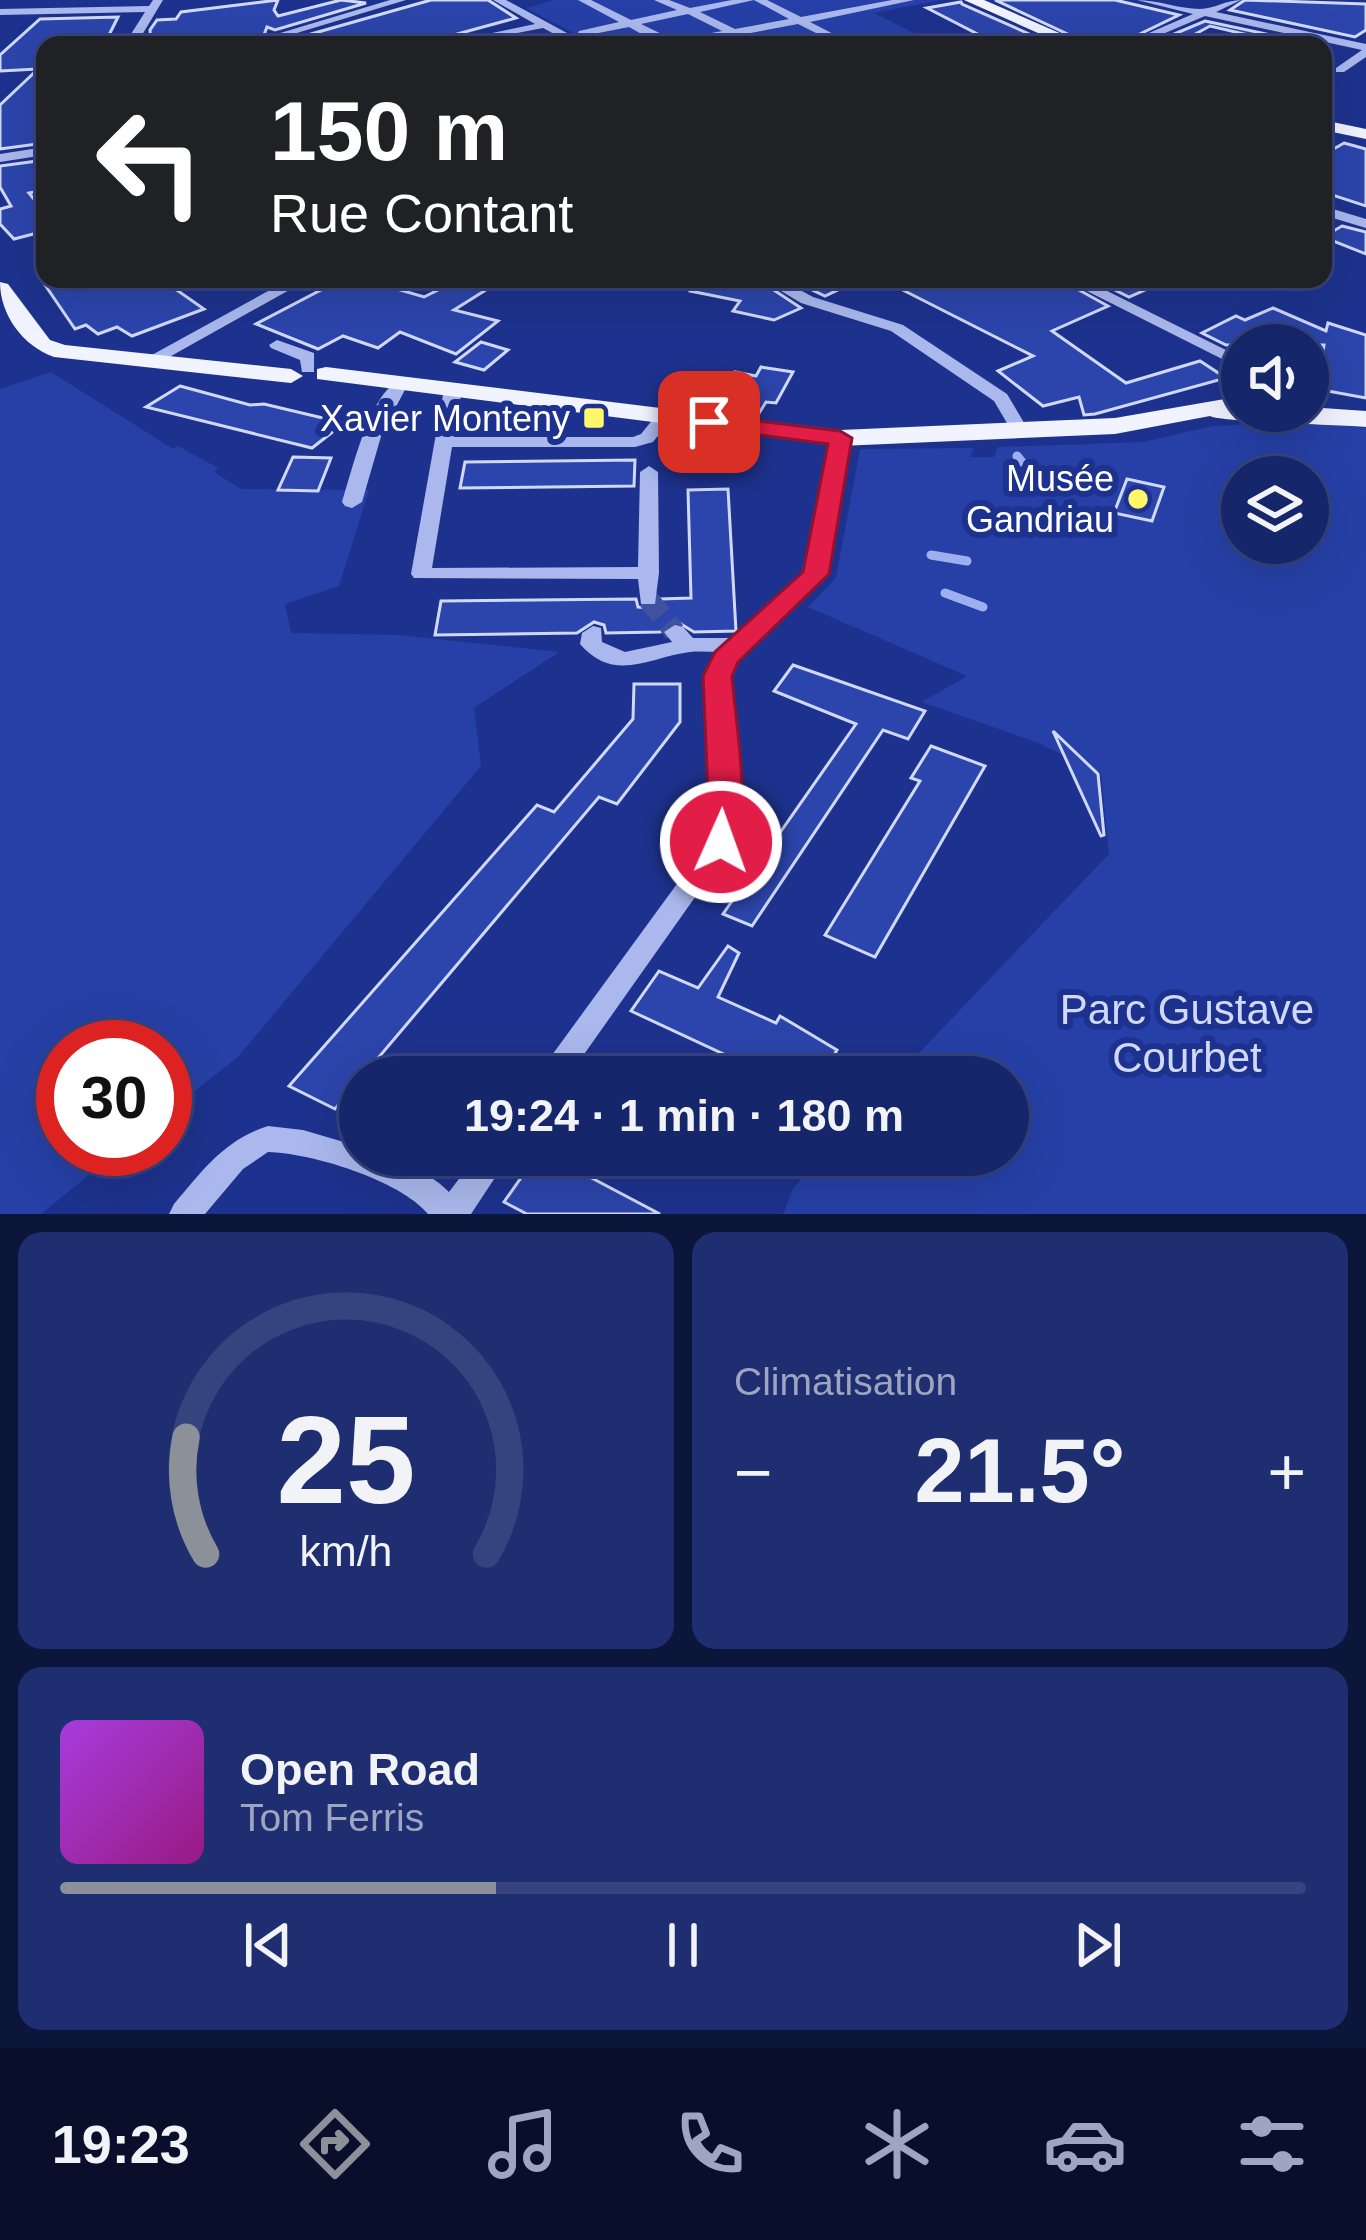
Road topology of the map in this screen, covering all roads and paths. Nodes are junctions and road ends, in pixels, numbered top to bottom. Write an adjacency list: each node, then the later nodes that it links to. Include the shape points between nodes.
1 (401, 0): 23 (street)
2 (498, 0): 20 (street)
3 (584, 0): 19 (street)
4 (659, 0): 15 (street)
5 (749, 0): 15 (street)
6 (759, 0): 18 (street)
7 (835, 0): 14 (street)
8 (909, 0): 14 (street)
9 (970, 0): 32 (main road)
10 (1142, 0): 17 (street)
11 (1237, 0): 17 (street)
12 (155, 4): 16 (street); 22 (street)
13 (532, 7): 26 (street)
14 (856, 10): 18 (street)
15 (689, 11): 19 (street); 21 (street)
16 (0, 12)
17 (1209, 14): 33 (street); 34 (street)
18 (800, 20): 21 (street); 31 (street)
19 (630, 23): 27 (street); 28 (street)
20 (544, 25): 24 (street); 25 (street)
21 (733, 32): 29 (street); 30 (street)
22 (135, 36)
23 (293, 36)
24 (492, 36)
25 (575, 36)
26 (578, 36)
27 (592, 36)
28 (654, 36)
29 (714, 36)
30 (741, 36)
31 (831, 36)
32 (1057, 36)
33 (1151, 36)
34 (1305, 36)
35 (1332, 42): 36 (street)
36 (1366, 50): 37 (street)
37 (1340, 70)
38 (1332, 127): 39 (main road)
39 (1366, 134)
40 (36, 152): 41 (street)
41 (0, 158)
42 (1332, 213): 43 (street)
43 (1366, 224)
44 (285, 288): 50 (street)
45 (785, 288): 61 (street, via 897,328 1001,398)
46 (1089, 288): 49 (street)
47 (0, 290): 50 (main road, via 42,345); 51 (main road, via 14,334 44,357)
48 (277, 345): 52 (street, via 308,357)
49 (1221, 354)
50 (149, 361): 51 (main road)
51 (229, 371): 52 (main road)
52 (312, 375): 53 (main road); 54 (main road)
53 (398, 386): 54 (main road); 66 (street)
54 (452, 396): 60 (main road); 63 (street)
55 (1221, 406): 61 (main road, via 1135,424)
56 (1329, 410): 58 (main road)
57 (1221, 415): 61 (main road, via 1127,434)
58 (1366, 415)
59 (709, 422): 60 (main road); 62 (main road); 64 (street)
60 (658, 424): 63 (street, via 635,442)
61 (1020, 431): 62 (main road)
62 (840, 438): 70 (street, via 816,574)
63 (444, 442): 67 (street, via 421,574)
64 (675, 450)
65 (649, 472): 67 (street)
66 (352, 502)
67 (649, 573): 68 (street)
68 (649, 599)
69 (593, 633): 70 (street, via 592,644 618,659 639,659 681,638)
70 (742, 645): 71 (street, via 718,676 721,842)
71 (566, 1056)
72 (478, 1176): 74 (street)
73 (185, 1214): 74 (street, via 236,1156 264,1139 296,1139 352,1158 434,1197)
74 (448, 1214)

